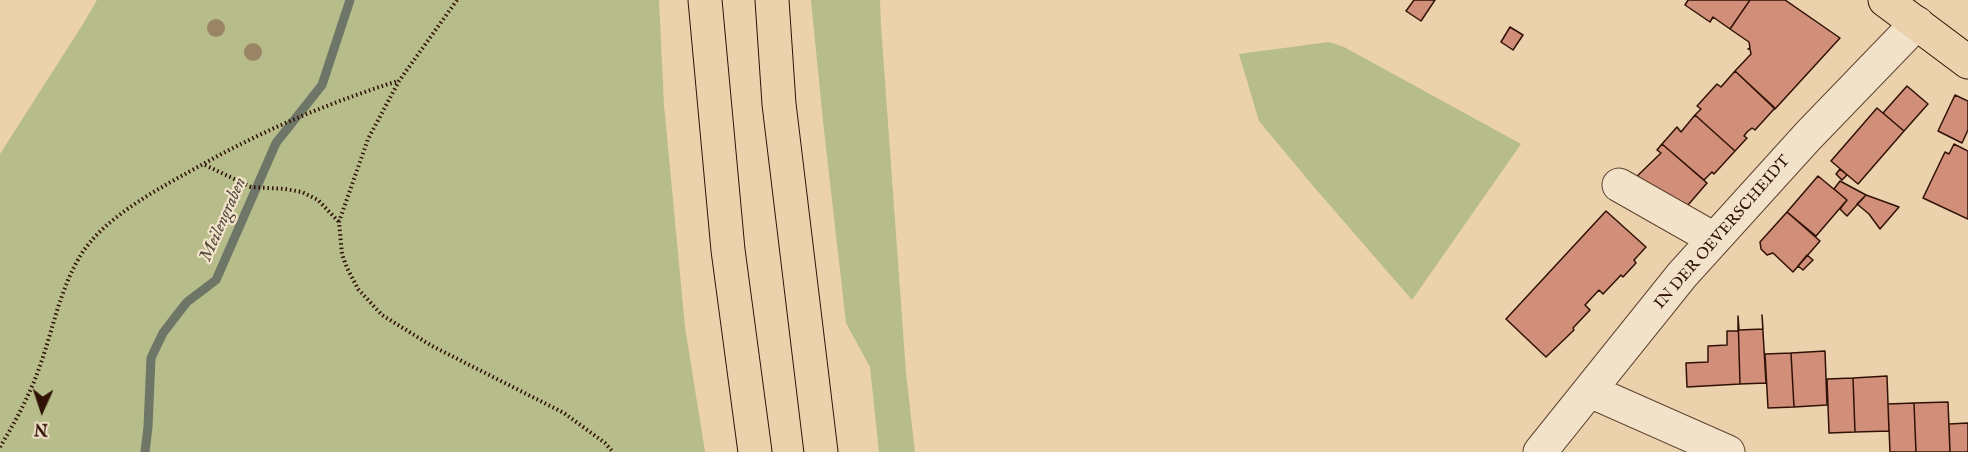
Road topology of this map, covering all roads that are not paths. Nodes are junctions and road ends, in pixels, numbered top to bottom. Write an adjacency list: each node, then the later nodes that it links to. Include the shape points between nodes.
1 (705, 0): 9 (main road, via 728,250)
2 (772, 0): 10 (main road, via 781,115)
3 (1885, 0): 4 (main road)
4 (1917, 23): 5 (main road); 7 (street, IN DER OEVERSCHEIDT)
5 (1968, 62)
6 (1619, 185): 7 (street)
7 (1714, 239): 8 (street, IN DER OEVERSCHEIDT)
8 (1590, 391): 11 (street, IN DER OEVERSCHEIDT); 12 (street)
9 (755, 452)
10 (821, 452)
11 (1540, 452)
12 (1728, 452)

